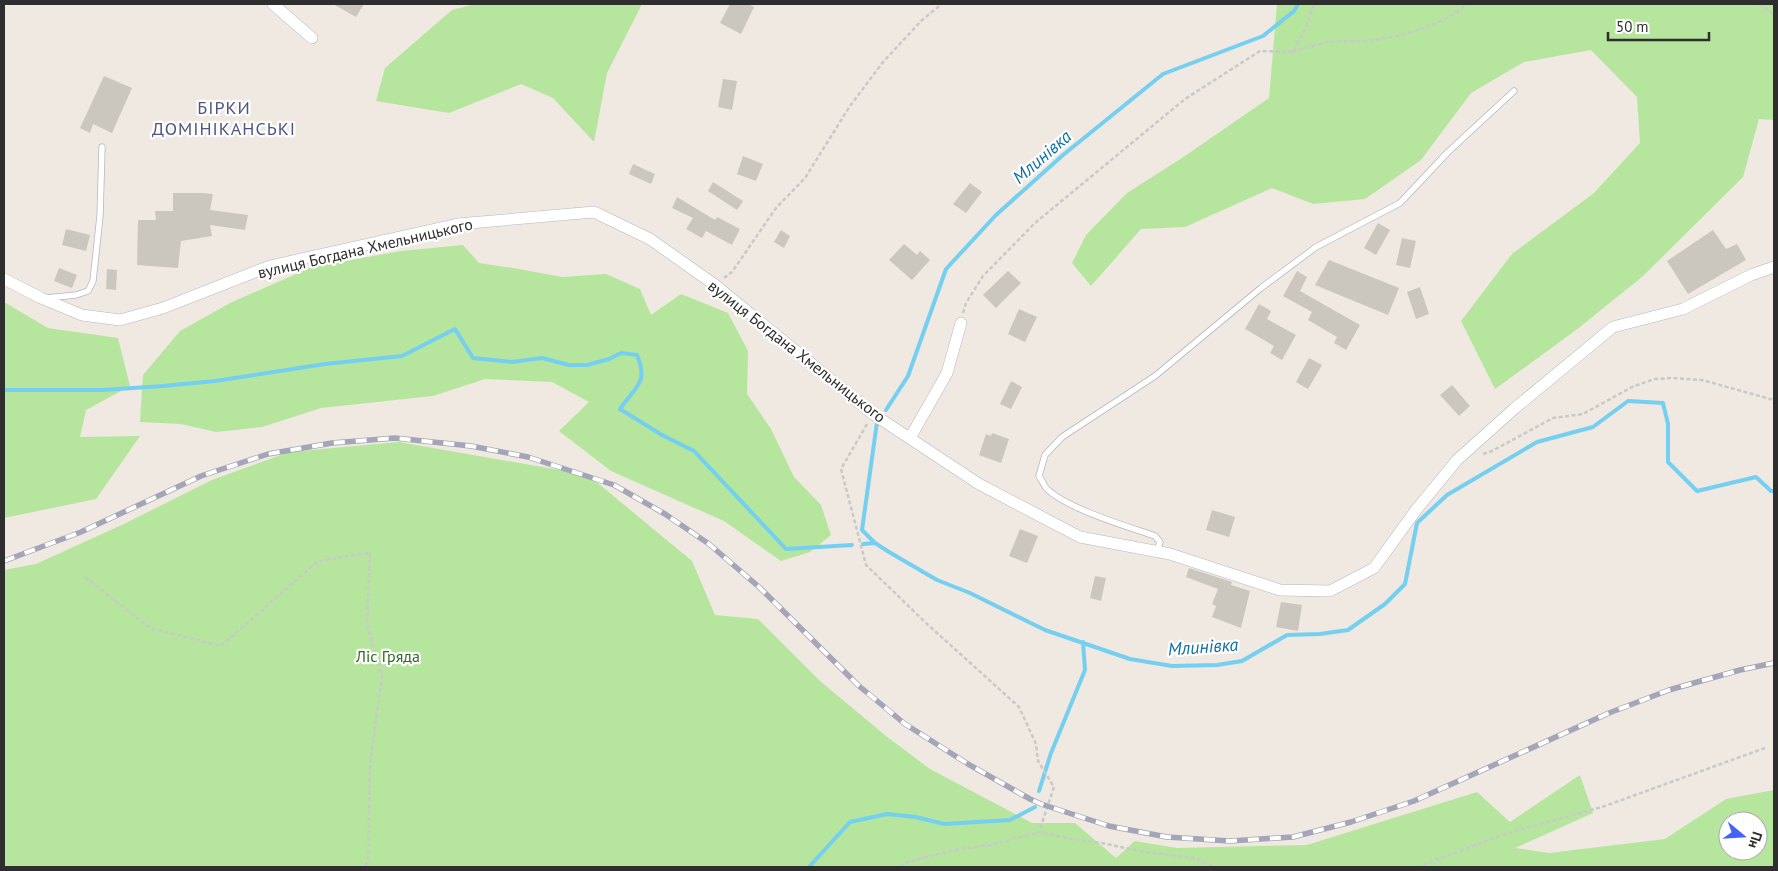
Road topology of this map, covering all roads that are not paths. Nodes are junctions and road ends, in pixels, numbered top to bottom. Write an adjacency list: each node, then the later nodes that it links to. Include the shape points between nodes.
1 (273, 4): 2 (street)
2 (312, 38)
3 (1514, 91): 10 (lane, via 1448,152 1400,203 1316,247 1155,376 1062,437 1045,456 1039,476 1046,488 1066,502 1102,518 1155,536 1160,542)
4 (102, 147): 7 (lane, via 100,216 93,281 88,291 76,295)
5 (1774, 267): 10 (street, вулиця Богдана Хмельницького, via 1683,309 1613,327 1514,408 1457,460 1374,568 1330,591 1280,590)
6 (4, 279): 7 (street, вулиця Богдана Хмельницького)
7 (41, 298): 9 (street, вулиця Богдана Хмельницького, via 82,315 120,320 163,308 270,266 458,224 594,212 650,239 715,285 873,414)
8 (960, 323): 9 (street, via 947,374)
9 (910, 438): 10 (street, вулиця Богдана Хмельницького, via 979,484 1080,538)
10 (1157, 551)

